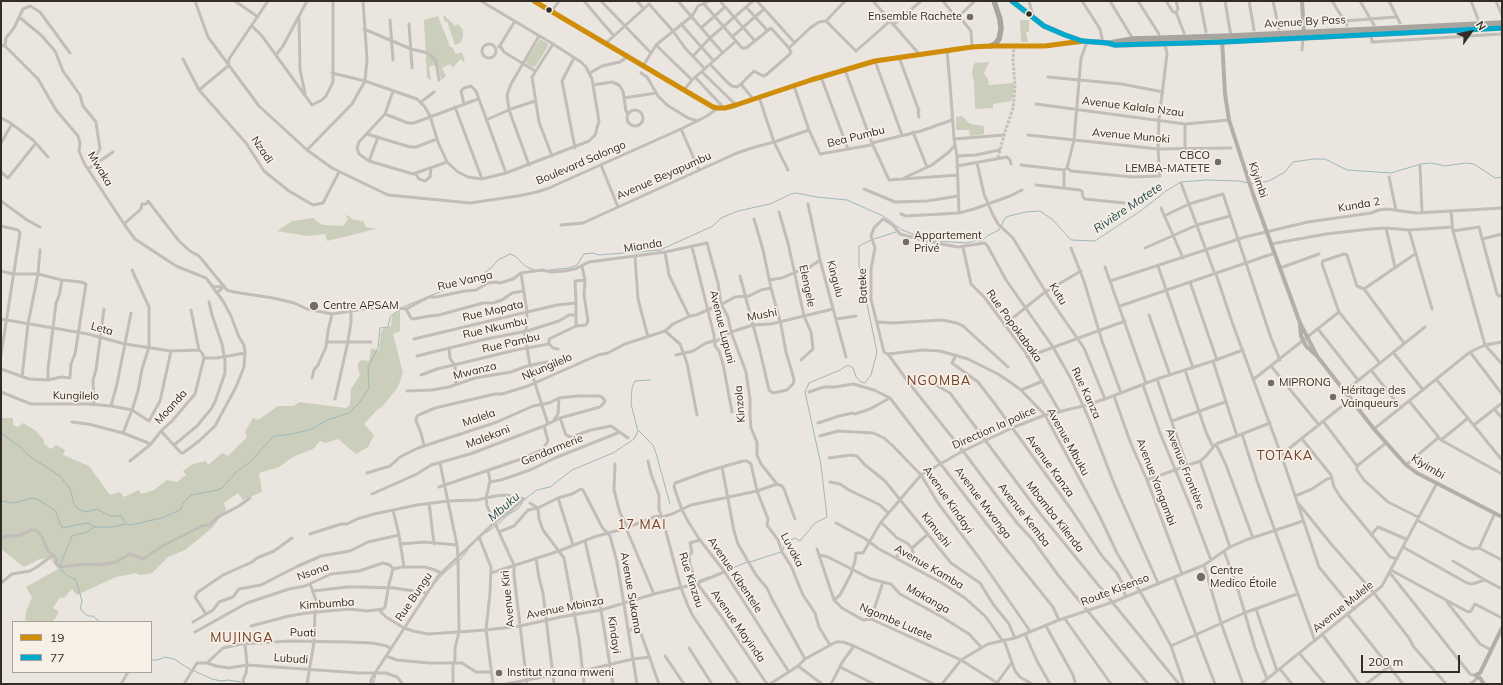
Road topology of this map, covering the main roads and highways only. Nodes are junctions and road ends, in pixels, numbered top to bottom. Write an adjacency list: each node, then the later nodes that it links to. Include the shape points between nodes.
1 (994, 1): 8 (highway, via 1001,29 999,39)
2 (1012, 1): 7 (highway, Avenue By Pass, via 1044,26 1085,42)
3 (1502, 23): 4 (highway, Avenue By Pass)
4 (1456, 28): 5 (highway, Avenue By Pass); 6 (highway, Avenue By Pass, via 1371,35); 6 (highway, Avenue By Pass, via 1304,32 1231,36)
5 (1502, 28)
6 (1222, 39): 7 (highway, Avenue By Pass, via 1165,44); 7 (highway, Avenue By Pass, via 1123,39)
7 (1106, 43)
8 (991, 46)

